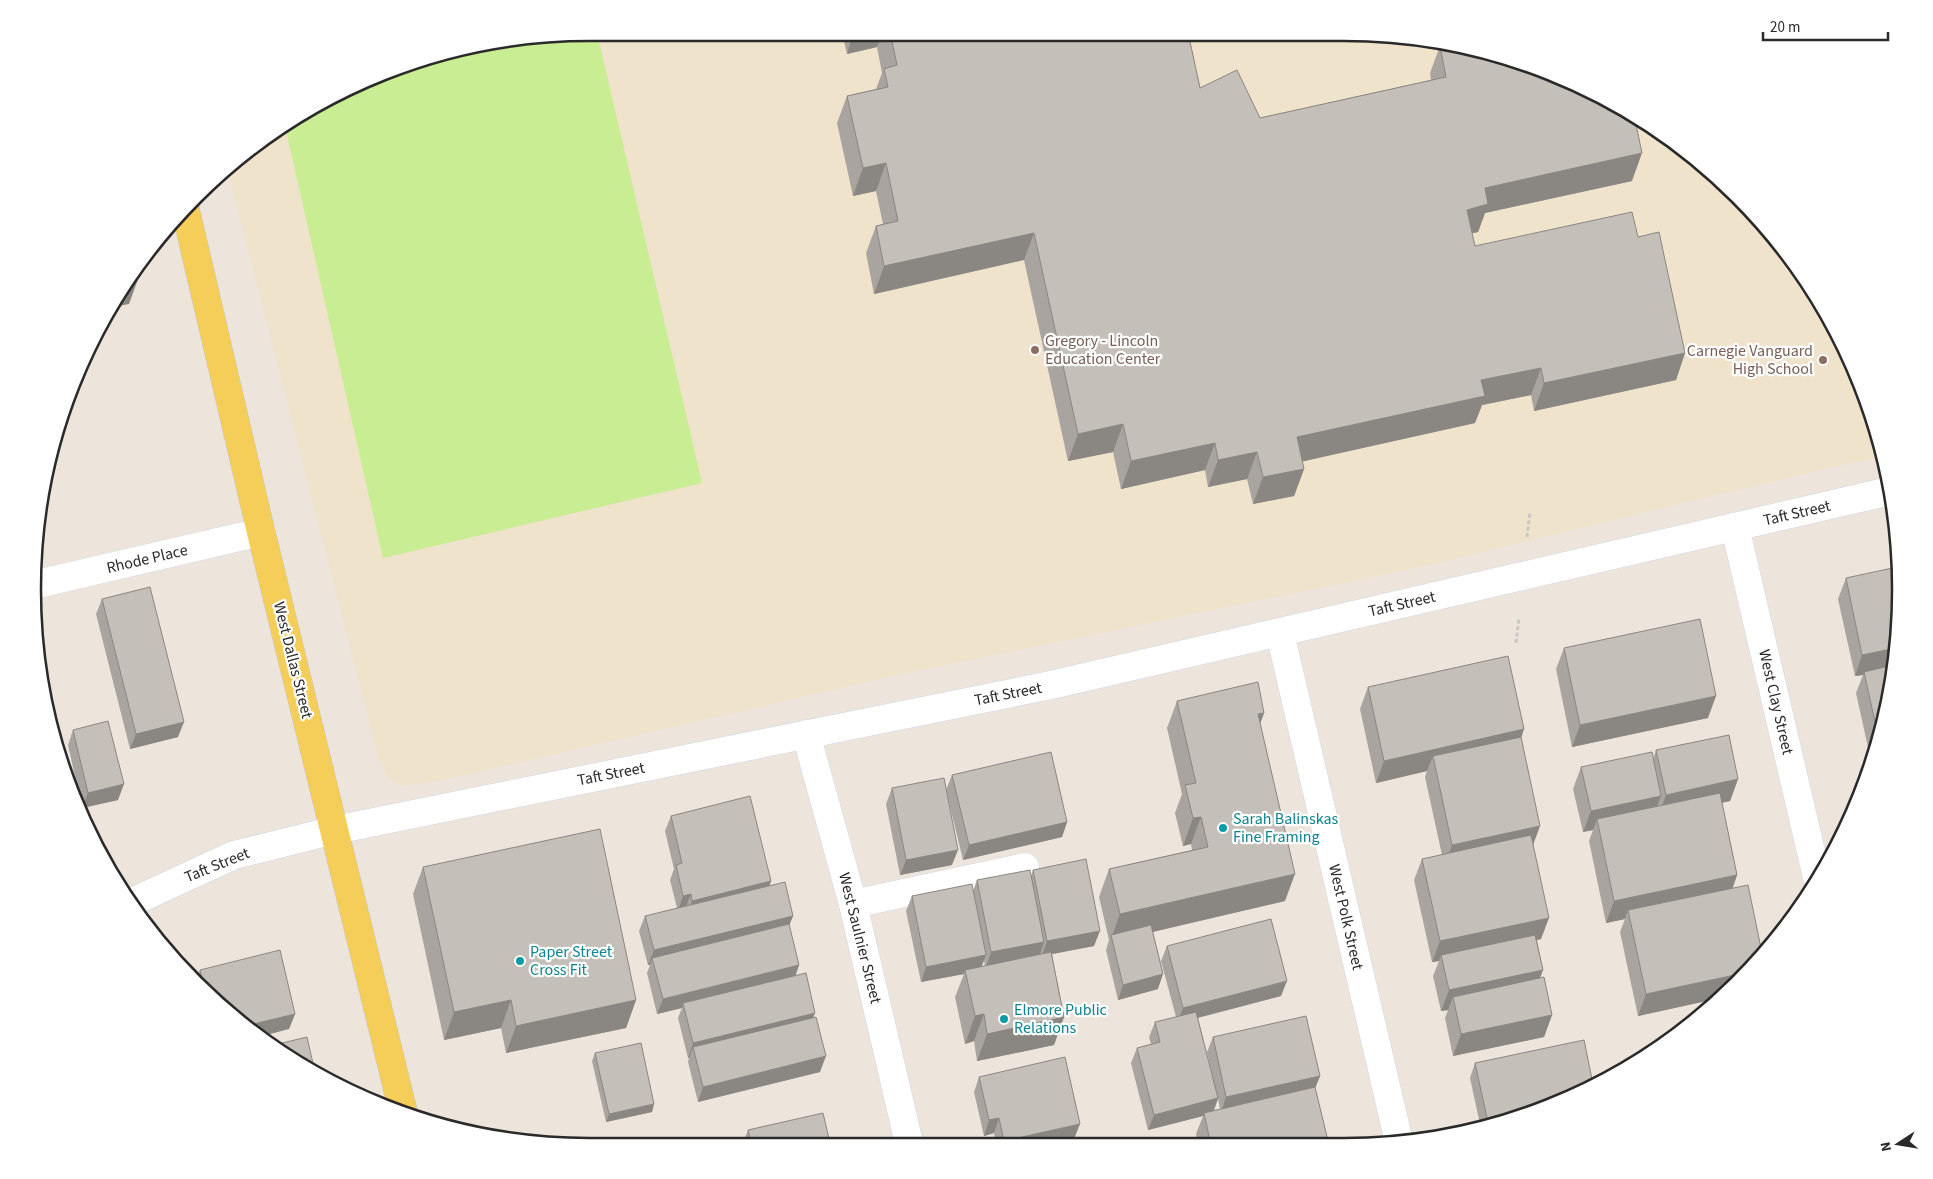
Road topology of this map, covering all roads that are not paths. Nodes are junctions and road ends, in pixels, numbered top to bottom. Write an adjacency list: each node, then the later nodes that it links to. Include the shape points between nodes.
1 (187, 217): 4 (main road, West Dallas Street)
2 (1883, 493): 3 (street, Taft Street)
3 (1735, 527): 6 (street, Taft Street); 10 (street, West Clay Street)
4 (261, 532): 5 (street, Rhode Place); 8 (main road, West Dallas Street)
5 (41, 583)
6 (1280, 633): 7 (street, Taft Street, via 1051,685); 14 (street, West Polk Street)
7 (806, 734): 8 (street, Taft Street); 12 (street, West Saulnier Street)
8 (335, 830): 11 (street, Taft Street, via 234,855); 13 (main road, West Dallas Street)
9 (1025, 867): 12 (street)
10 (1815, 869)
11 (138, 899)
12 (853, 904): 15 (street, West Saulnier Street)
13 (401, 1104)
14 (1397, 1135)
15 (908, 1138)

